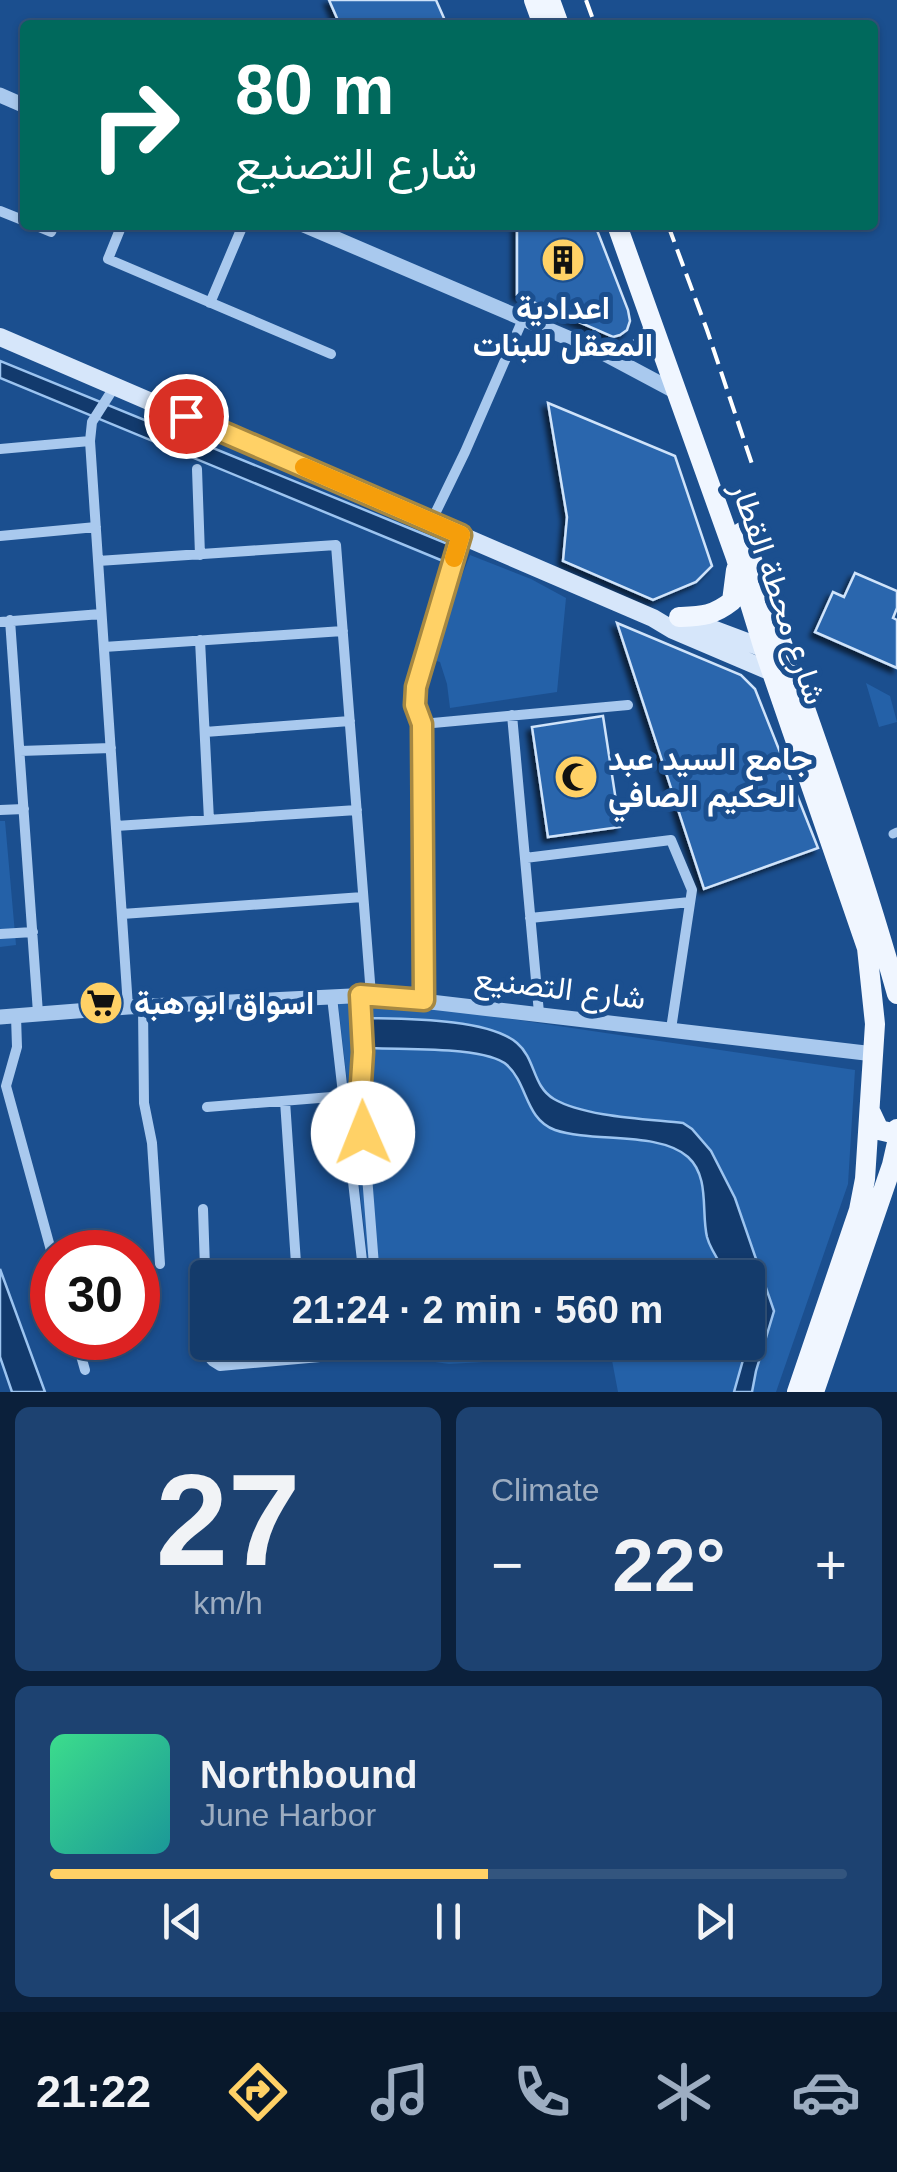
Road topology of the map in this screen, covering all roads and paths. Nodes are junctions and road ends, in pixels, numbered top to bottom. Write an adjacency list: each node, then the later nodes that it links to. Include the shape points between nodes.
1 (118, 230): 6 (street, via 108,259)
2 (241, 230): 6 (street)
3 (316, 230): 8 (street)
4 (618, 230): 7 (main road, شارع محطة القطار)
5 (633, 230): 32 (main road, شارع محطة القطار)
6 (210, 303): 11 (street)
7 (650, 317): 10 (street, via 651,331 640,345); 13 (main road, شارع محطة القطار)
8 (522, 319): 10 (street); 17 (street)
9 (0, 336): 12 (main road)
10 (604, 353): 13 (street)
11 (332, 354)
12 (110, 392): 14 (street, via 92,422); 17 (main road)
13 (678, 392): 22 (main road, شارع محطة القطار)
14 (90, 441): 15 (street); 18 (street)
15 (0, 449)
16 (197, 469): 21 (street)
17 (431, 522): 19 (main road)
18 (96, 527): 20 (street); 23 (street)
19 (461, 535): 26 (main road); 36 (street, via 416,687)
20 (0, 536)
21 (200, 554): 23 (street); 28 (street, via 336,545)
22 (736, 558): 25 (main road, via 732,600 706,615); 31 (main road, شارع محطة القطار)
23 (98, 562): 24 (street)
24 (102, 614): 27 (street); 30 (street)
25 (679, 616): 26 (main road); 31 (main road)
26 (653, 618): 32 (main road)
27 (5, 621): 39 (street)
28 (343, 631): 29 (street); 35 (street)
29 (200, 640): 30 (street); 37 (street)
30 (104, 646): 38 (street)
31 (764, 648): 32 (main road, شارع محطة القطار)
32 (784, 670): 40 (main road, شارع محطة القطار)
33 (628, 705): 34 (street)
34 (512, 715): 36 (street); 46 (street)
35 (350, 721): 37 (street); 43 (street)
36 (422, 724): 56 (street)
37 (204, 732): 44 (street)
38 (110, 748): 39 (street); 45 (street)
39 (20, 751): 41 (street)
40 (823, 791): 53 (main road, شارع محطة القطار); 62 (main road, شارع محطة القطار, via 867,948)
41 (24, 808): 42 (street); 51 (street)
42 (0, 810)
43 (356, 810): 44 (street); 47 (street)
44 (209, 820): 45 (street)
45 (116, 826): 49 (street)
46 (525, 858): 48 (street, via 671,840 692,890); 50 (street)
47 (364, 897): 49 (street); 54 (street)
48 (690, 902): 50 (street); 63 (street)
49 (122, 914): 57 (street)
50 (530, 918): 60 (street)
51 (32, 932): 52 (street); 59 (street)
52 (0, 934)
53 (897, 994)
54 (366, 995): 55 (street, شارع التصنيع); 56 (street, شارع التصنيع); 77 (street, via 360,1098)
55 (332, 997): 57 (street, شارع التصنيع); 65 (street)
56 (424, 1000): 60 (street, شارع التصنيع)
57 (136, 1007): 59 (street, شارع التصنيع); 73 (street)
58 (897, 1012): 62 (main road)
59 (38, 1013): 61 (street, شارع التصنيع)
60 (539, 1013): 63 (street, شارع التصنيع)
61 (8, 1016): 72 (street, via 17,1047 6,1086)
62 (875, 1024): 64 (main road, شارع محطة القطار)
63 (671, 1029): 64 (street, شارع التصنيع)
64 (874, 1054): 68 (main road, شارع محطة القطار)
65 (344, 1096): 66 (street); 76 (street)
66 (286, 1100): 67 (street); 75 (street)
67 (207, 1107)
68 (871, 1111): 69 (main road, via 879,1130); 82 (main road, شارع محطة القطار, via 859,1210)
69 (897, 1129)
70 (897, 1144): 83 (main road)
71 (203, 1209): 74 (street)
72 (45, 1230)
73 (158, 1230)
74 (205, 1260)
75 (295, 1260)
76 (362, 1260)
77 (374, 1260)
78 (82, 1360): 81 (street)
79 (211, 1360): 80 (street, via 220,1366)
80 (282, 1360)
81 (85, 1370)
82 (797, 1392)
83 (814, 1392)

